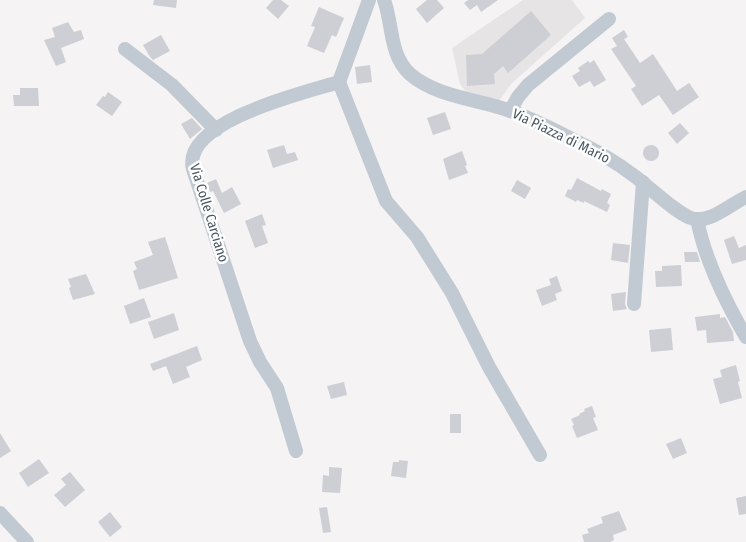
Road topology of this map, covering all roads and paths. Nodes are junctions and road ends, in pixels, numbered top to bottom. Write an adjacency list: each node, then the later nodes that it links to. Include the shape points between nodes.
1 (369, 0): 5 (street)
2 (384, 0): 6 (street, Via Piazza di Mario, via 398,56 410,74 441,90)
3 (609, 19): 6 (street, via 528,84)
4 (125, 49): 7 (street, via 172,85)
5 (339, 82): 7 (street, Via Colle Carciano, via 249,111); 14 (street, via 386,201 417,237 452,293)
6 (510, 111): 8 (street, Via Piazza di Mario, via 597,152)
7 (216, 130): 13 (street, Via Colle Carciano, via 195,151 193,169 250,341 277,388)
8 (643, 182): 10 (street, Via Piazza di Mario, via 678,211); 11 (street)
9 (746, 197): 10 (street, via 713,215)
10 (697, 219): 12 (street, via 719,282)
11 (634, 304)
12 (746, 336)
13 (296, 451)
14 (540, 455)
15 (0, 513): 16 (street)
16 (27, 542)

